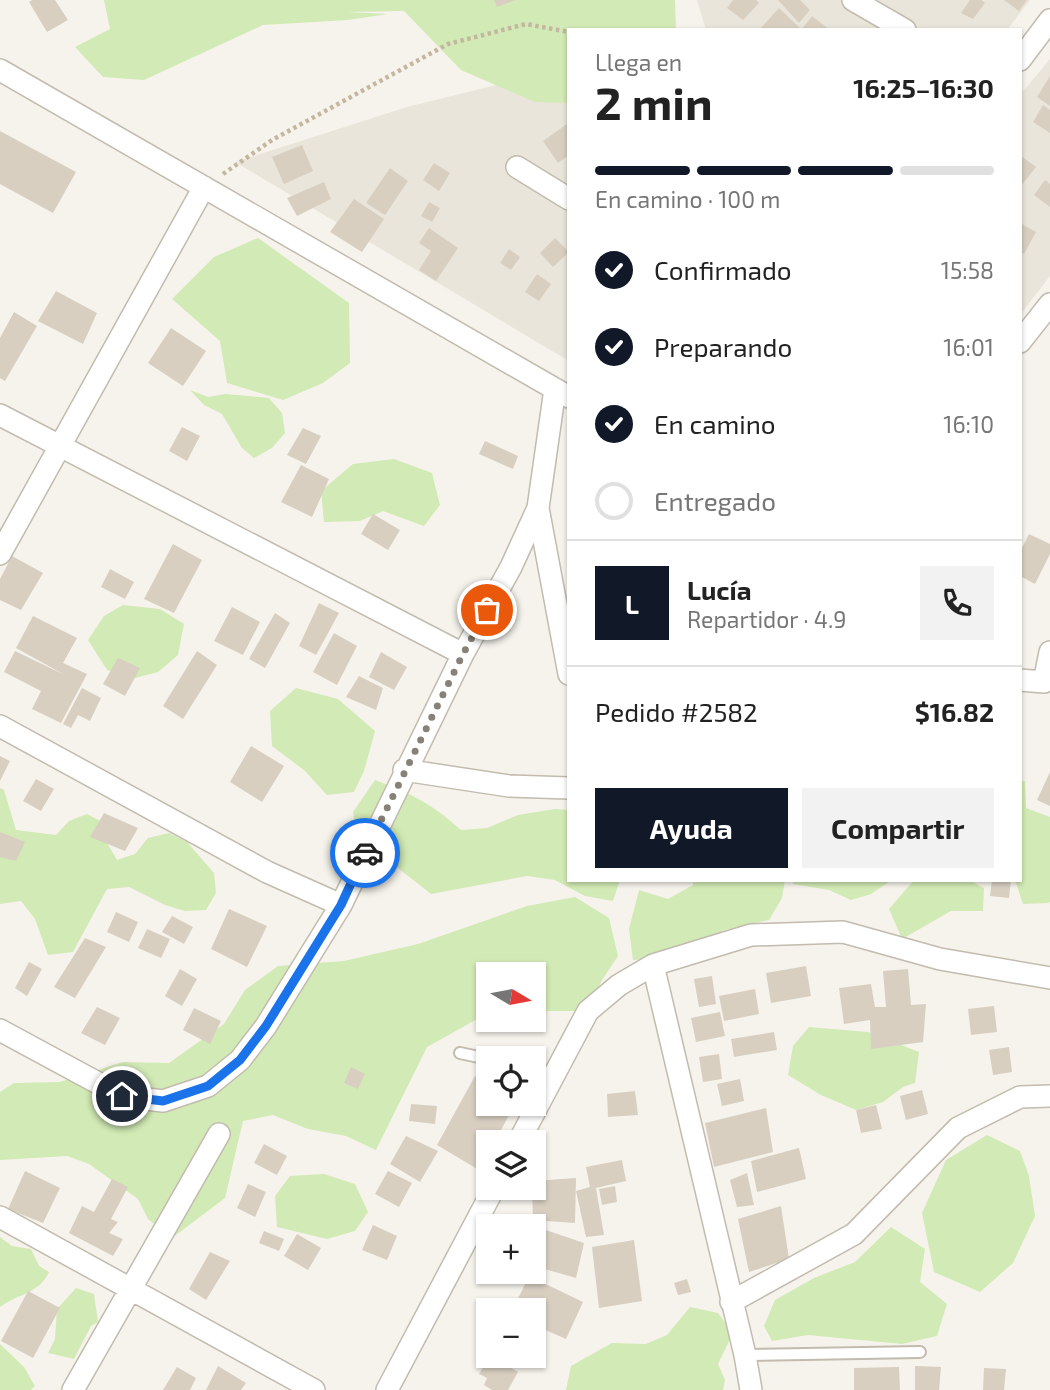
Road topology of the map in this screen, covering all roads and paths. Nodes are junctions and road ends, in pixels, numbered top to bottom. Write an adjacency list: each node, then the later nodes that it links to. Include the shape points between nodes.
1 (853, 0): 3 (street)
2 (1050, 20): 5 (street)
3 (902, 28)
4 (567, 32): 8 (path, via 526,24 448,44 272,140)
5 (1022, 57)
6 (0, 70): 8 (street)
7 (517, 167): 9 (street)
8 (204, 187): 12 (street); 14 (street)
9 (567, 198)
10 (1050, 304): 11 (street)
11 (1022, 339)
12 (562, 393): 15 (street)
13 (0, 415): 14 (street)
14 (59, 447): 16 (street); 18 (street)
15 (538, 508): 18 (street); 19 (street)
16 (0, 554)
17 (1050, 652): 22 (street)
18 (463, 654): 24 (street)
19 (567, 663)
20 (1022, 669): 22 (street)
21 (1022, 680): 22 (street)
22 (1047, 684)
23 (0, 726): 26 (street, via 267,872)
24 (404, 771): 25 (street, via 509,786); 26 (street)
25 (567, 788)
26 (341, 905): 29 (street, via 266,1026 240,1060 208,1086 163,1101 122,1096)
27 (653, 965): 28 (street, via 751,935 843,932 940,958); 32 (street, via 619,985 588,1012); 38 (street)
28 (1050, 978)
29 (0, 1030)
30 (460, 1053): 31 (lane)
31 (476, 1056)
32 (546, 1068)
33 (1050, 1096): 38 (street, via 1020,1097 958,1128 854,1234)
34 (219, 1134): 37 (street)
35 (488, 1200): 43 (street)
36 (0, 1217): 37 (street)
37 (130, 1288): 41 (street); 42 (street)
38 (731, 1302): 40 (street)
39 (920, 1352): 40 (lane)
40 (745, 1355): 44 (street)
41 (73, 1390)
42 (314, 1390)
43 (387, 1390)
44 (751, 1390)

